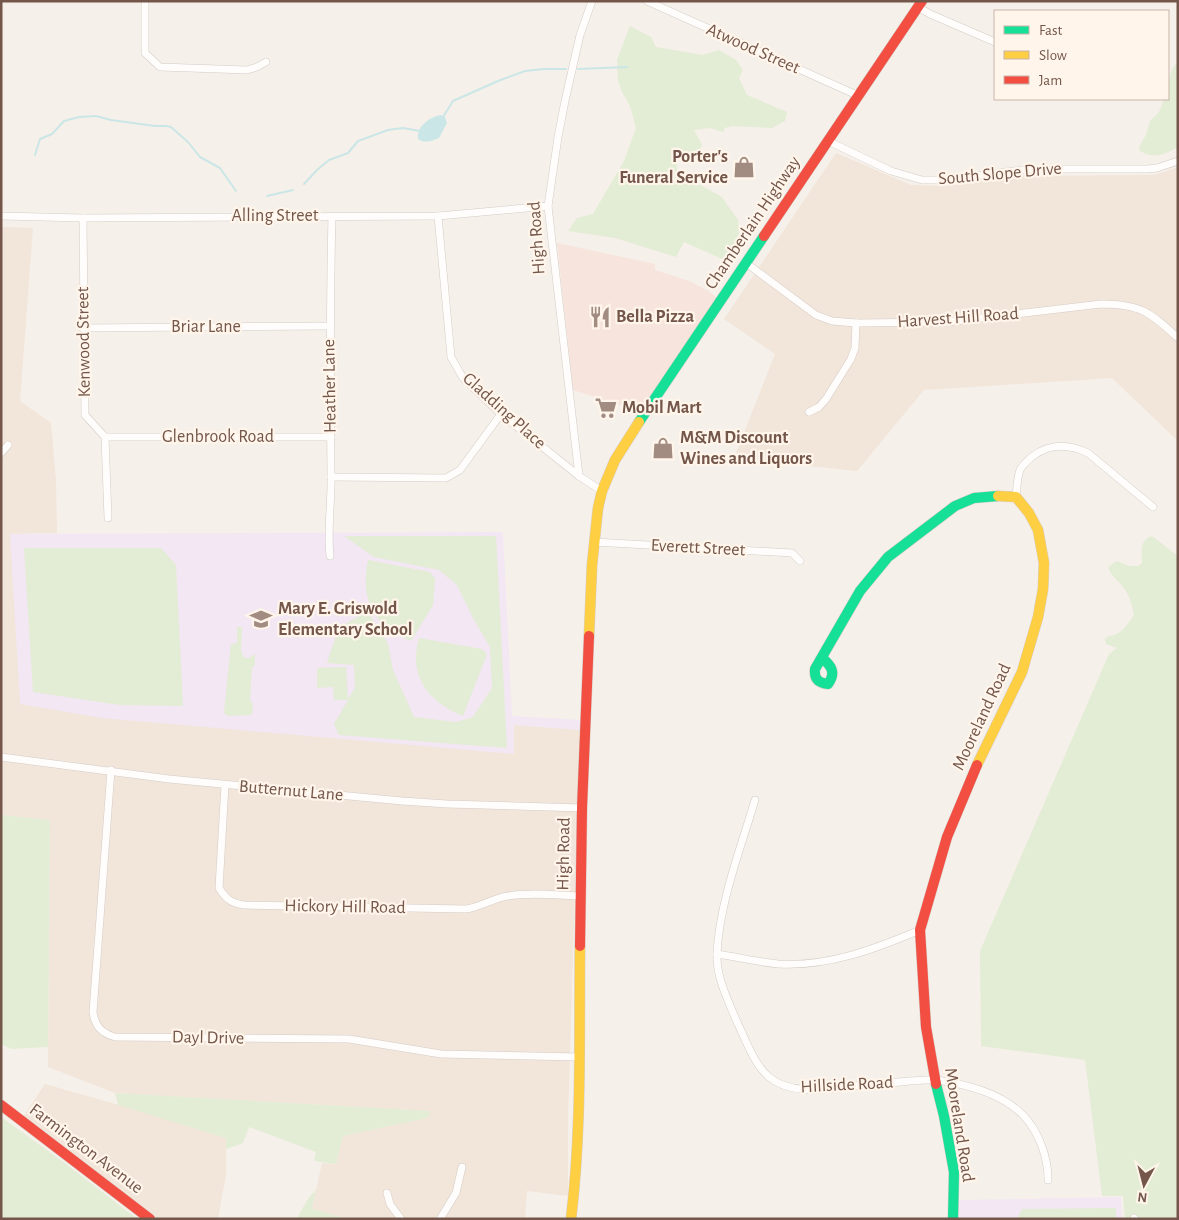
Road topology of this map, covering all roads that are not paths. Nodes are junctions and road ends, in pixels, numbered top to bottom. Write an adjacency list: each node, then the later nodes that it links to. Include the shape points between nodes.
1 (145, 1): 6 (street, via 145,53 160,67 245,70)
2 (592, 1): 10 (street, High Road, via 580,35 565,101)
3 (647, 1): 7 (street, Atwood Street)
4 (920, 4): 5 (street, via 930,14); 7 (main road, Chamberlain Highway)
5 (994, 42)
6 (266, 62)
7 (859, 96): 8 (main road, Chamberlain Highway)
8 (828, 141): 9 (street, South Slope Drive, via 891,171 930,180 1032,169 1148,169); 15 (main road, Chamberlain Highway)
9 (1178, 161)
10 (548, 206): 13 (street, Alling Street); 26 (street, High Road)
11 (1, 216): 14 (street, Alling Street)
12 (332, 216): 13 (street, Alling Street); 14 (street, Alling Street); 17 (street, Heather Lane)
13 (438, 216): 21 (street, Gladding Place, via 452,357 463,378)
14 (84, 218): 18 (street, Kenwood Street)
15 (746, 263): 16 (street, Harvest Hill Road, via 816,315 832,321); 28 (main road, Chamberlain Highway, via 627,440)
16 (856, 323): 19 (street, Harvest Hill Road, via 947,322 1122,304 1154,316); 20 (street, via 851,359 819,408)
17 (329, 326): 18 (street, Briar Lane); 23 (street, Heather Lane)
18 (83, 328): 22 (street, Kenwood Street, via 85,415)
19 (1178, 337)
20 (809, 412)
21 (501, 414): 26 (street, Gladding Place); 27 (street, via 460,470 446,478)
22 (105, 437): 23 (street, Glenbrook Road); 31 (street)
23 (331, 437): 27 (street, Heather Lane)
24 (8, 445): 25 (street)
25 (1, 452)
26 (580, 476): 28 (street, Gladding Place)
27 (331, 477): 33 (street, Heather Lane)
28 (602, 491): 32 (main road, High Road)
29 (1016, 497): 30 (street, via 1024,463 1046,448 1065,446 1088,453); 35 (main road, via 969,498 944,513 889,556 865,586); 42 (main road, Mooreland Road, via 1038,530 1042,548 1043,589 1038,617 1022,672 947,837)
30 (1153, 507)
31 (108, 518)
32 (594, 542): 34 (street, Everett Street, via 792,553); 40 (main road, High Road)
33 (330, 556)
34 (800, 561)
35 (822, 658)
36 (1, 757): 37 (street, Butternut Lane)
37 (112, 770): 38 (street, Butternut Lane); 44 (street, Dayl Drive, via 93,1012 95,1022 104,1034 115,1037 349,1039 441,1054)
38 (225, 785): 40 (street, Butternut Lane, via 447,804); 41 (street, Hickory Hill Road, via 219,888 233,904 466,909 518,894)
39 (755, 800): 43 (street, Hillside Road, via 727,896)
40 (582, 808): 41 (main road, High Road)
41 (579, 896): 44 (main road, High Road)
42 (920, 930): 43 (street, via 850,956 814,962 778,964); 45 (main road, Mooreland Road, via 926,1027)
43 (717, 954): 45 (street, Hillside Road, via 717,968 752,1055 770,1077 791,1088 814,1090)
44 (579, 1057): 53 (main road, High Road)
45 (935, 1080): 48 (street, Hillside Road, via 992,1094 1015,1107 1037,1134 1048,1167); 54 (main road, Mooreland Road, via 954,1172)
46 (1, 1105): 50 (main road, Farmington Avenue)
47 (462, 1167): 52 (street, via 456,1193)
48 (1048, 1180)
49 (387, 1194): 51 (street)
50 (150, 1219)
51 (401, 1219)
52 (440, 1219)
53 (571, 1219)
54 (953, 1219)

